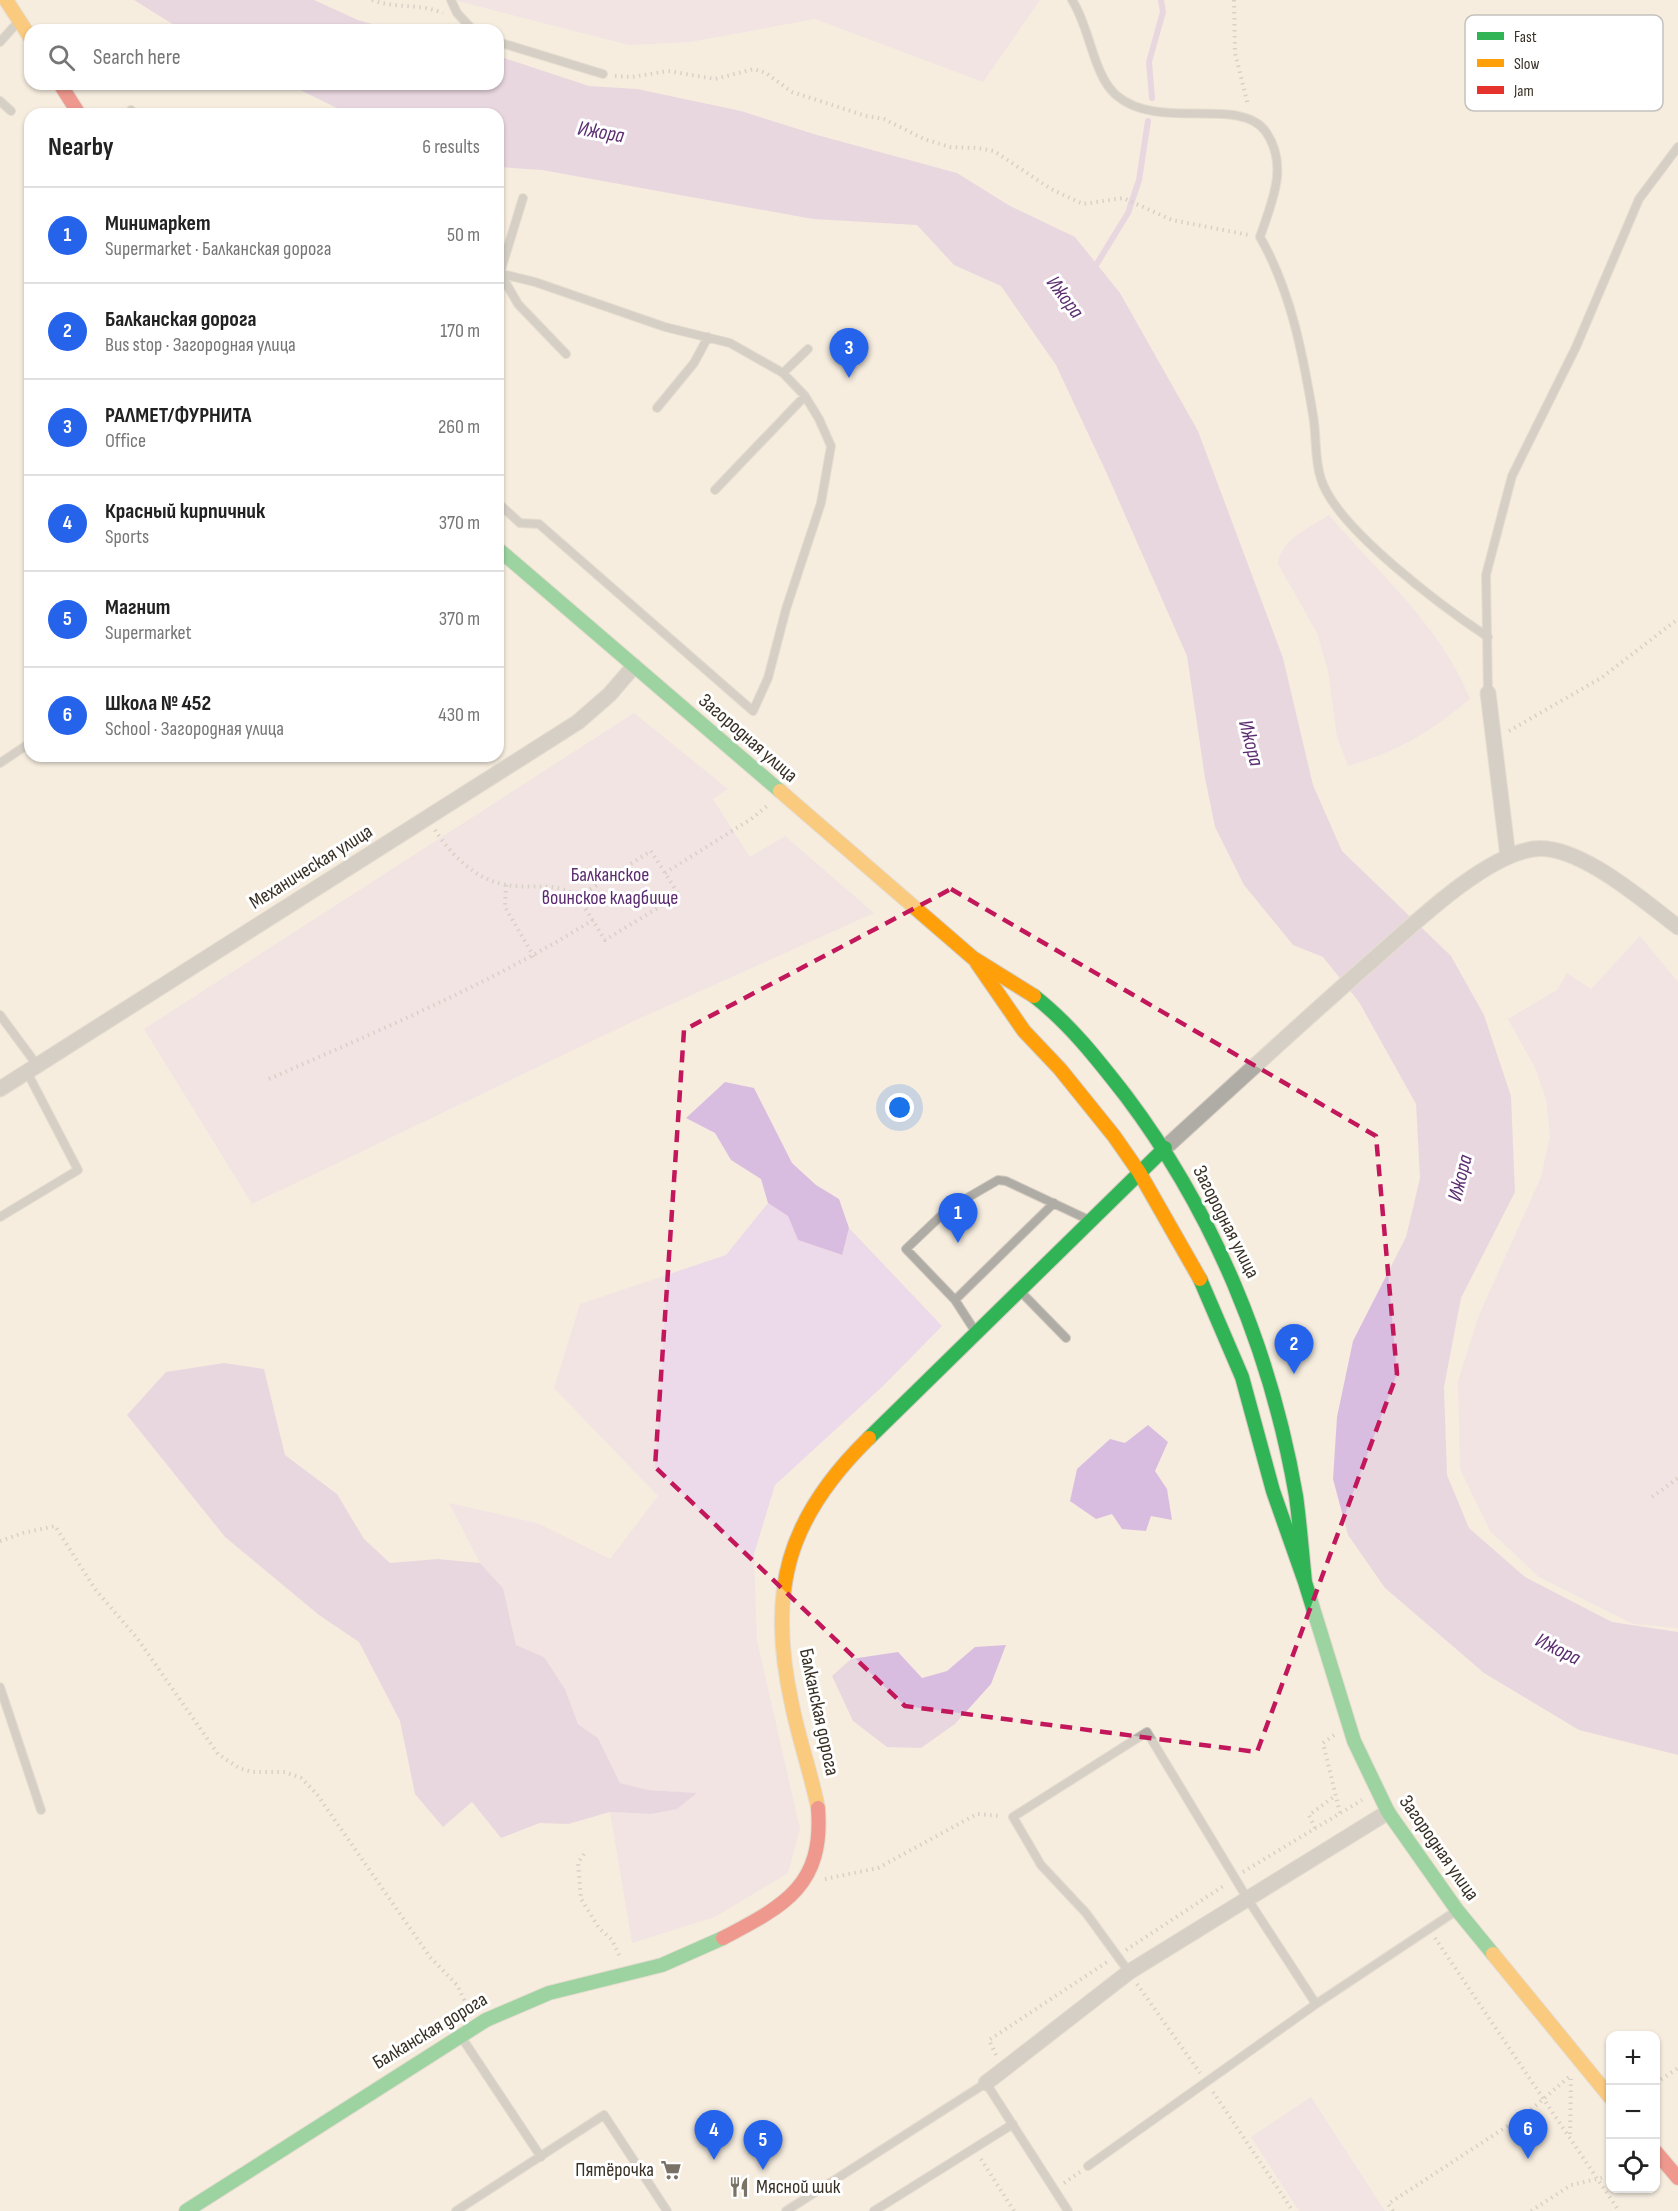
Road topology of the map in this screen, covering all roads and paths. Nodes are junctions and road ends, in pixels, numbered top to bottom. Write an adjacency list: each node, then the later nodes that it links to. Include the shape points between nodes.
1 (6, 0): 9 (main road)
2 (372, 0): 7 (path)
3 (426, 0): 7 (path)
4 (451, 0): 10 (lane)
5 (1072, 0): 19 (lane, via 1106,83 1123,101 1161,114 1230,113)
6 (1234, 0): 19 (path, via 1235,53)
7 (420, 6): 8 (path)
8 (446, 15)
9 (19, 20): 11 (main road); 12 (lane)
10 (467, 24)
11 (24, 28)
12 (0, 42)
13 (504, 44): 14 (lane)
14 (603, 74): 22 (path, via 632,77 668,71 715,79 754,69 792,92 884,119 924,139 950,147 994,151 1051,189 1083,204 1123,198 1172,220)
15 (64, 90): 17 (main road)
16 (0, 101): 18 (lane)
17 (75, 108)
18 (12, 111)
19 (1251, 121): 22 (lane, via 1262,127 1274,145 1279,165)
20 (1678, 147): 36 (lane, via 1639,199 1576,347 1512,476 1486,576)
21 (524, 198): 23 (lane)
22 (1260, 237): 36 (lane, via 1280,276 1291,312 1314,417 1321,480 1331,501 1419,589)
23 (504, 257)
24 (504, 273): 26 (lane, via 665,327)
25 (504, 280): 28 (lane, via 518,304)
26 (708, 337): 29 (lane, via 730,343); 31 (lane, via 694,363)
27 (808, 350): 29 (lane)
28 (566, 354)
29 (783, 373): 30 (lane)
30 (805, 396): 32 (lane); 33 (lane, via 831,446 809,545 786,609 768,678 753,711 540,524 520,523)
31 (657, 408)
32 (715, 490)
33 (504, 508)
34 (504, 554): 37 (main road, Загородная улица)
35 (1678, 620): 39 (path, via 1601,678)
36 (1488, 637): 38 (lane)
37 (634, 666): 42 (main road, Загородная улица); 53 (street, Механическая улица, via 579,722)
38 (1488, 693): 39 (street)
39 (1493, 740): 44 (street)
40 (24, 747): 41 (lane)
41 (0, 763)
42 (780, 792): 45 (path, via 760,813); 51 (main road, Загородная улица)
43 (433, 827): 46 (path, via 452,854 468,867)
44 (1508, 857): 49 (street, Балканская дорога, via 1534,848 1557,850 1611,876); 56 (street, Балканская дорога, via 1482,871 1422,918)
45 (665, 873): 47 (path, via 651,851); 48 (path, via 679,895 605,940)
46 (506, 885): 47 (path, via 566,888); 50 (path, via 505,907)
47 (578, 897): 48 (path)
48 (593, 920): 50 (path)
49 (1678, 927)
50 (534, 957): 54 (path, via 433,1007)
51 (973, 958): 56 (main road, Загородная улица, via 1024,988 1056,1016 1101,1064); 57 (main road, Загородная улица, via 1024,1031 1087,1100)
52 (0, 1015): 53 (lane)
53 (32, 1069): 55 (street, Механическая улица); 59 (lane, via 78,1170)
54 (269, 1078)
55 (0, 1089)
56 (1165, 1148): 57 (main road, Балканская дорога); 68 (main road, Загородная улица, via 1223,1253 1256,1335 1294,1485)
57 (1139, 1172): 60 (main road, Балканская дорога); 68 (main road, Загородная улица, via 1196,1271 1227,1338)
58 (1054, 1203): 60 (lane); 62 (lane); 62 (lane, via 998,1180 948,1209 906,1249)
59 (0, 1217)
60 (1090, 1221): 61 (main road, Балканская дорога)
61 (1019, 1290): 63 (main road, Балканская дорога); 64 (lane)
62 (956, 1300): 63 (lane)
63 (976, 1333): 79 (main road, Балканская дорога, via 828,1482 802,1521 788,1560 783,1595 785,1660 792,1706 819,1811 820,1843)
64 (1066, 1338)
65 (1678, 1478): 66 (path)
66 (1652, 1497)
67 (0, 1541): 88 (path, via 55,1527 95,1589 137,1638 218,1754 252,1772 285,1772 301,1778 316,1793 430,1956 458,1985)
68 (1305, 1582): 74 (main road, Загородная улица, via 1354,1741)
69 (0, 1687): 73 (lane)
70 (1335, 1734): 71 (path, via 1323,1743)
71 (1335, 1796): 75 (path); 77 (path, via 1309,1815)
72 (1366, 1798): 75 (path)
73 (41, 1810)
74 (1388, 1812): 81 (street); 82 (main road, Загородная улица)
75 (1340, 1813): 77 (path)
76 (1013, 1817): 79 (path, via 977,1814 878,1868 828,1880); 80 (lane, via 1147,1732); 84 (lane, via 1041,1865 1086,1912)
77 (1315, 1828): 80 (path)
78 (584, 1854): 86 (path, via 578,1863 580,1899 619,1951)
79 (810, 1875): 86 (main road, Балканская дорога, via 788,1899 753,1921 694,1950)
80 (1235, 1878): 81 (lane); 84 (path)
81 (1247, 1898): 85 (street); 87 (lane)
82 (1457, 1910): 83 (lane); 94 (main road, Загородная улица)
83 (1428, 1928): 87 (lane); 95 (path)
84 (1117, 1956): 85 (lane); 91 (path, via 989,2040)
85 (1129, 1972): 91 (street)
86 (622, 1976): 88 (main road, Балканская дорога, via 518,2004)
87 (1316, 2004): 101 (lane)
88 (476, 2025): 89 (main road, Балканская дорога)
89 (460, 2035): 99 (lane); 106 (main road, Балканская дорога)
90 (1678, 2068): 92 (path)
91 (1003, 2071): 93 (street)
92 (1660, 2080)
93 (986, 2084): 96 (lane); 109 (lane)
94 (1606, 2091)
95 (1546, 2100): 97 (path); 97 (path, via 1571,2075); 113 (path, via 1388,2204)
96 (1013, 2124): 98 (lane); 105 (lane)
97 (1570, 2136): 103 (path)
98 (974, 2148): 110 (lane); 111 (path)
99 (541, 2157): 107 (lane); 108 (lane, via 604,2115)
100 (1660, 2157): 104 (main road)
101 (1088, 2166): 105 (path)
102 (1606, 2177): 103 (path)
103 (1599, 2178): 114 (path, via 1571,2185); 115 (path)
104 (1678, 2178)
105 (1054, 2190): 112 (lane)
106 (186, 2211)
107 (456, 2211)
108 (667, 2211)
109 (786, 2211)
110 (874, 2211)
111 (1014, 2211)
112 (1068, 2211)
113 (1393, 2211)
114 (1532, 2211)
115 (1619, 2211)

